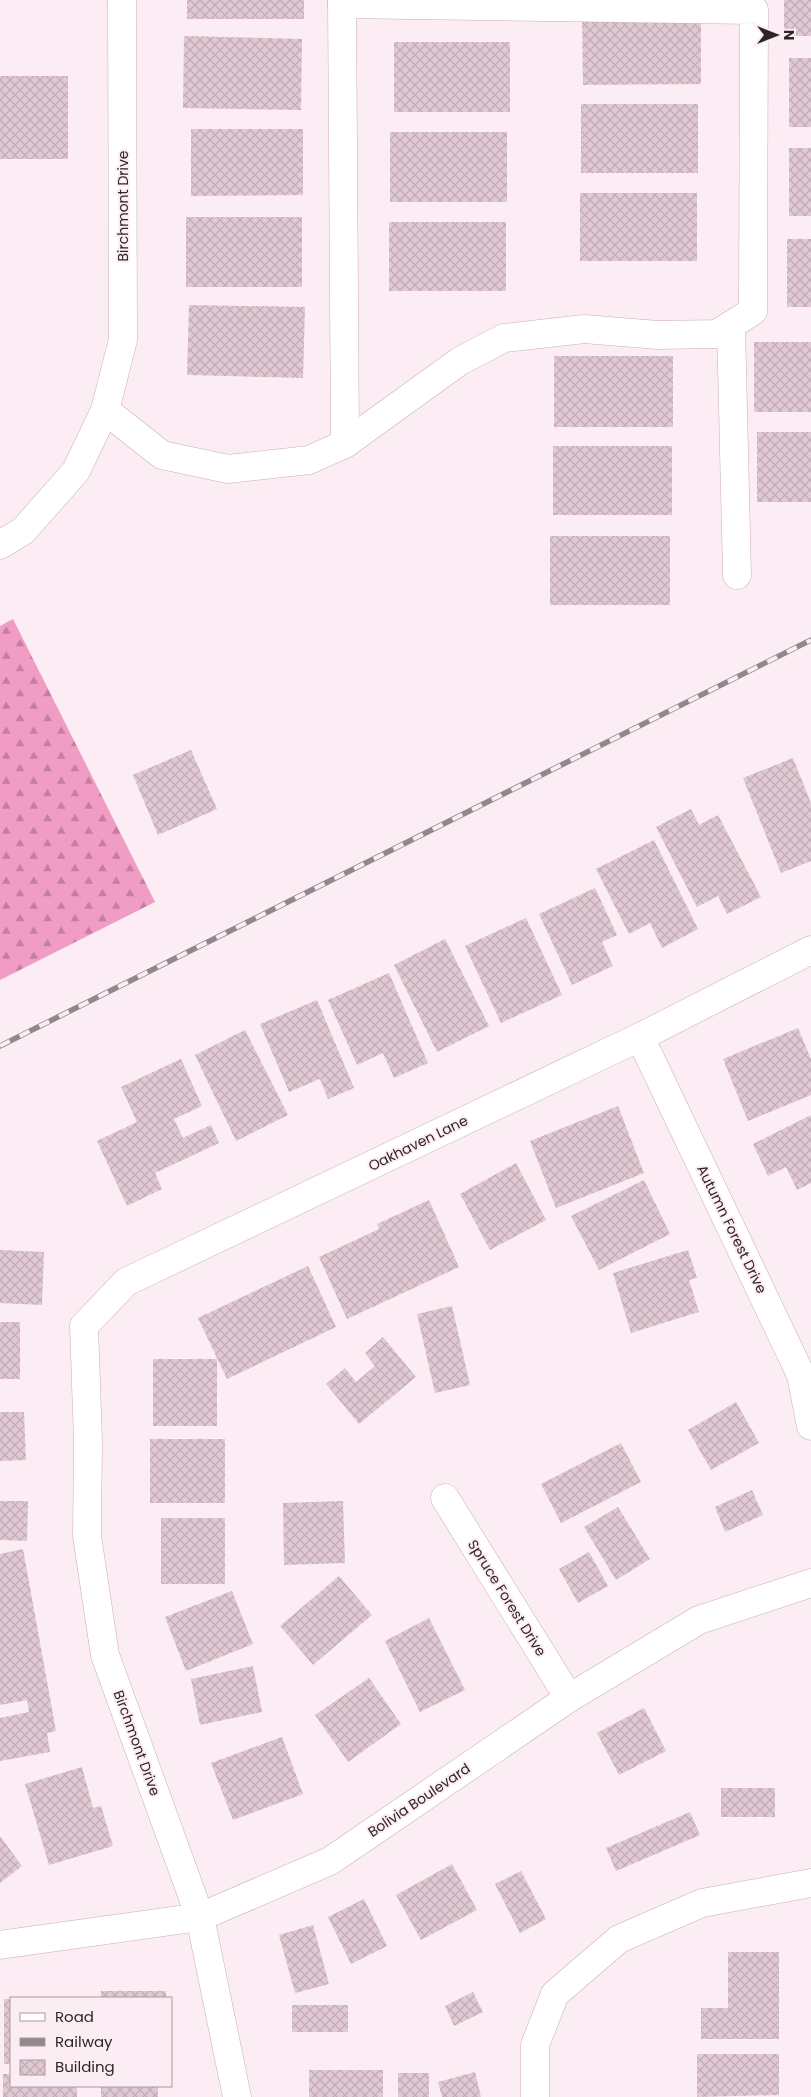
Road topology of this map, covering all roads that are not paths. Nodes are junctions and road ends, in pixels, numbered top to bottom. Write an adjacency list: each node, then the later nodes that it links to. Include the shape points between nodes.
1 (122, 0): 4 (street, Birchmont Drive, via 123,340)
2 (342, 2): 3 (street, via 754,10 753,311); 5 (street)
3 (731, 324): 5 (street, via 717,334 658,335 584,329 504,338 460,361); 7 (street)
4 (105, 410): 5 (street, via 162,455 228,469 309,460); 6 (street, Birchmont Drive, via 76,471 23,531)
5 (345, 444)
6 (0, 545)
7 (737, 575)
8 (811, 950): 9 (street, Oakhaven Lane)
9 (640, 1037): 10 (street, Oakhaven Lane, via 126,1282 84,1326); 11 (street, Autumn Forest Drive, via 802,1375)
10 (86, 1380): 16 (street, Birchmont Drive, via 87,1536 105,1655)
11 (811, 1426)
12 (445, 1498): 14 (street, Spruce Forest Drive)
13 (811, 1583): 14 (street, Bolivia Boulevard, via 699,1620)
14 (569, 1698): 16 (street, Bolivia Boulevard, via 330,1861)
15 (811, 1883): 19 (street, via 702,1903 619,1939 555,1994 535,2045)
16 (200, 1917): 17 (street, Bolivia Boulevard); 18 (street, Birchmont Drive)
17 (0, 1945)
18 (236, 2097)
19 (535, 2097)

